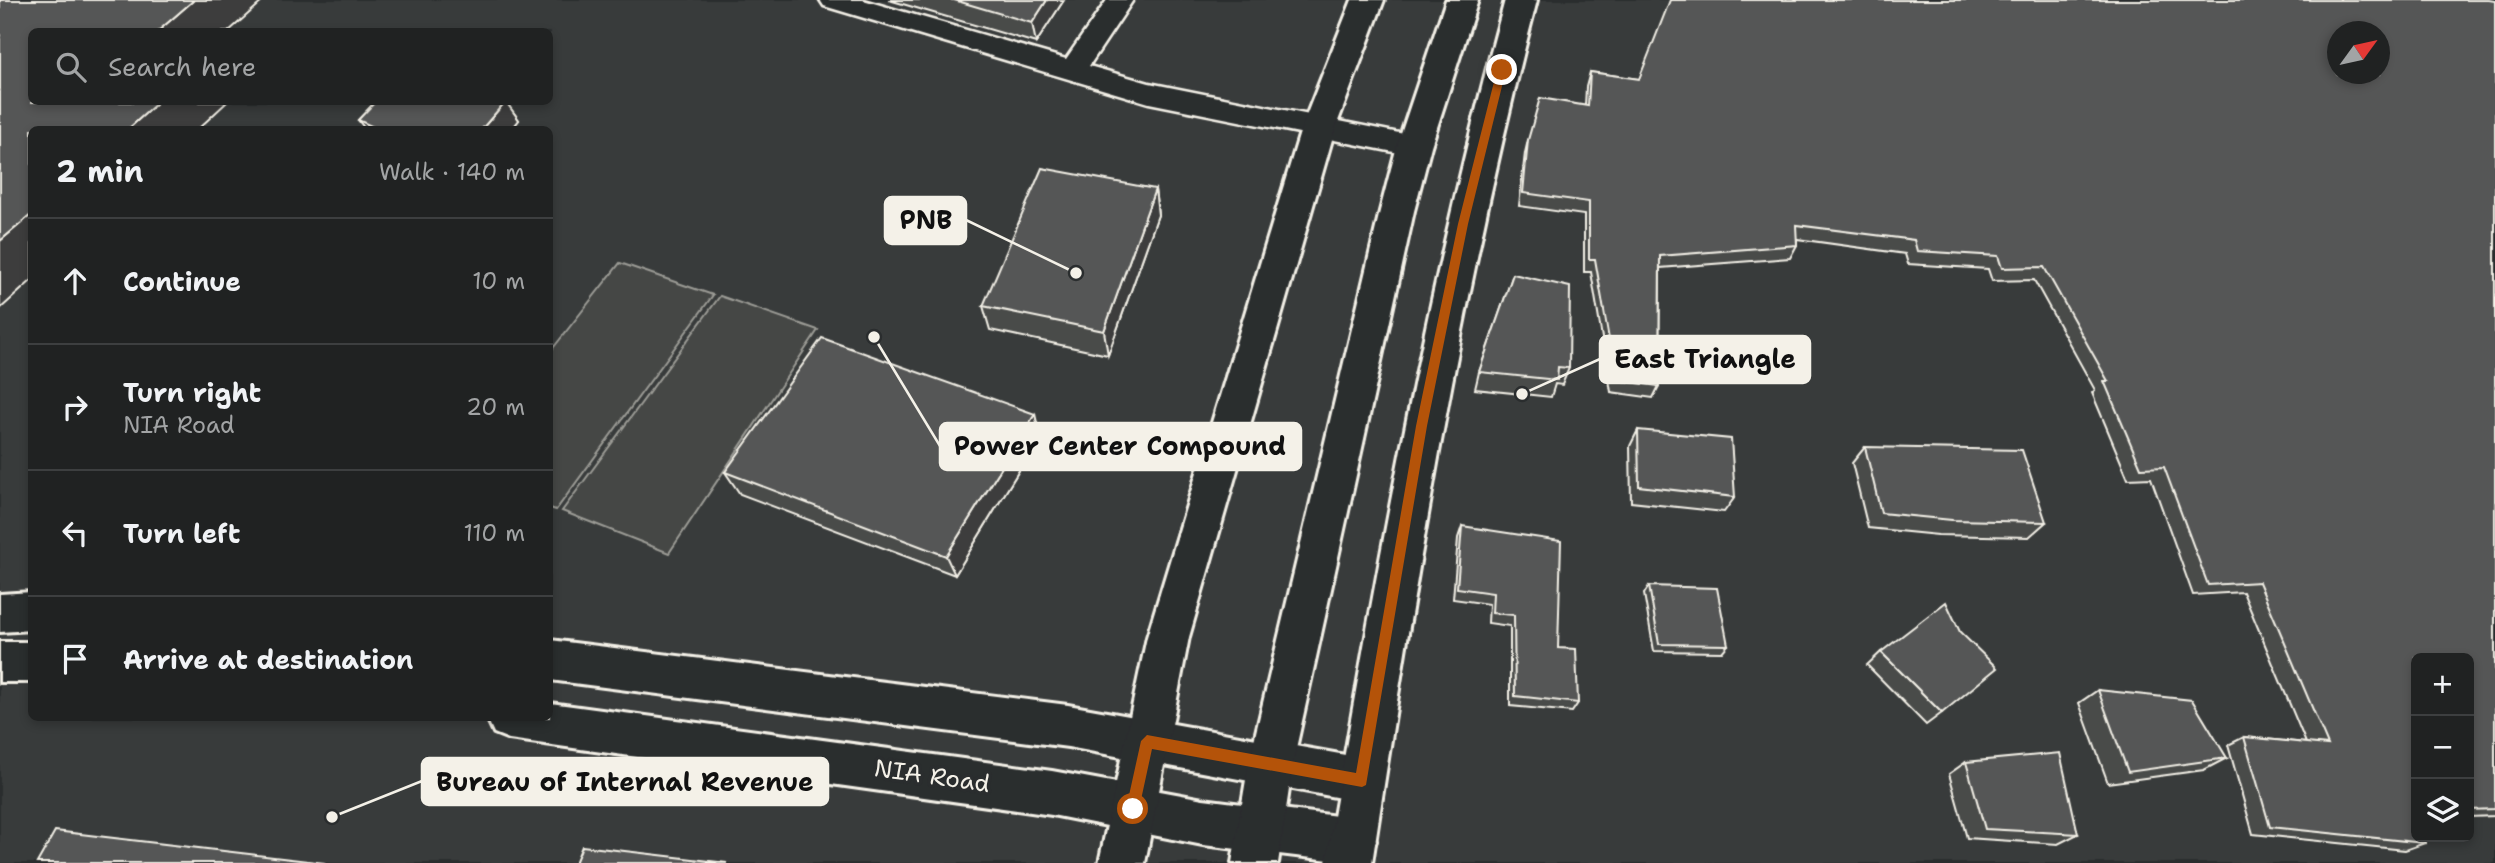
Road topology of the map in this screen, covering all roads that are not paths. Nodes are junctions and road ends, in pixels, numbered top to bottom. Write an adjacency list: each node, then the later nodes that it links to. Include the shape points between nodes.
1 (833, 0): 6 (lane)
2 (1120, 0): 6 (lane)
3 (1368, 0): 7 (main road)
4 (1462, 0): 8 (main road)
5 (1521, 0): 17 (main road, via 1463,224 1421,426)
6 (1073, 70): 7 (lane, via 1166,97)
7 (1318, 129): 8 (lane); 15 (main road, via 1168,637)
8 (1414, 146): 16 (main road)
9 (28, 611): 10 (main road)
10 (0, 613)
11 (553, 660): 15 (main road, via 1068,726)
12 (0, 662): 13 (main road)
13 (28, 662)
14 (531, 721): 18 (main road, NIA Road, via 1052,793)
15 (1147, 741): 16 (main road); 18 (main road)
16 (1271, 762): 17 (main road); 19 (main road)
17 (1362, 780): 20 (main road)
18 (1133, 809): 19 (main road, NIA Road, via 1203,822); 21 (main road)
19 (1258, 846): 20 (main road, NIA Road)
20 (1351, 852)
21 (1122, 863)

